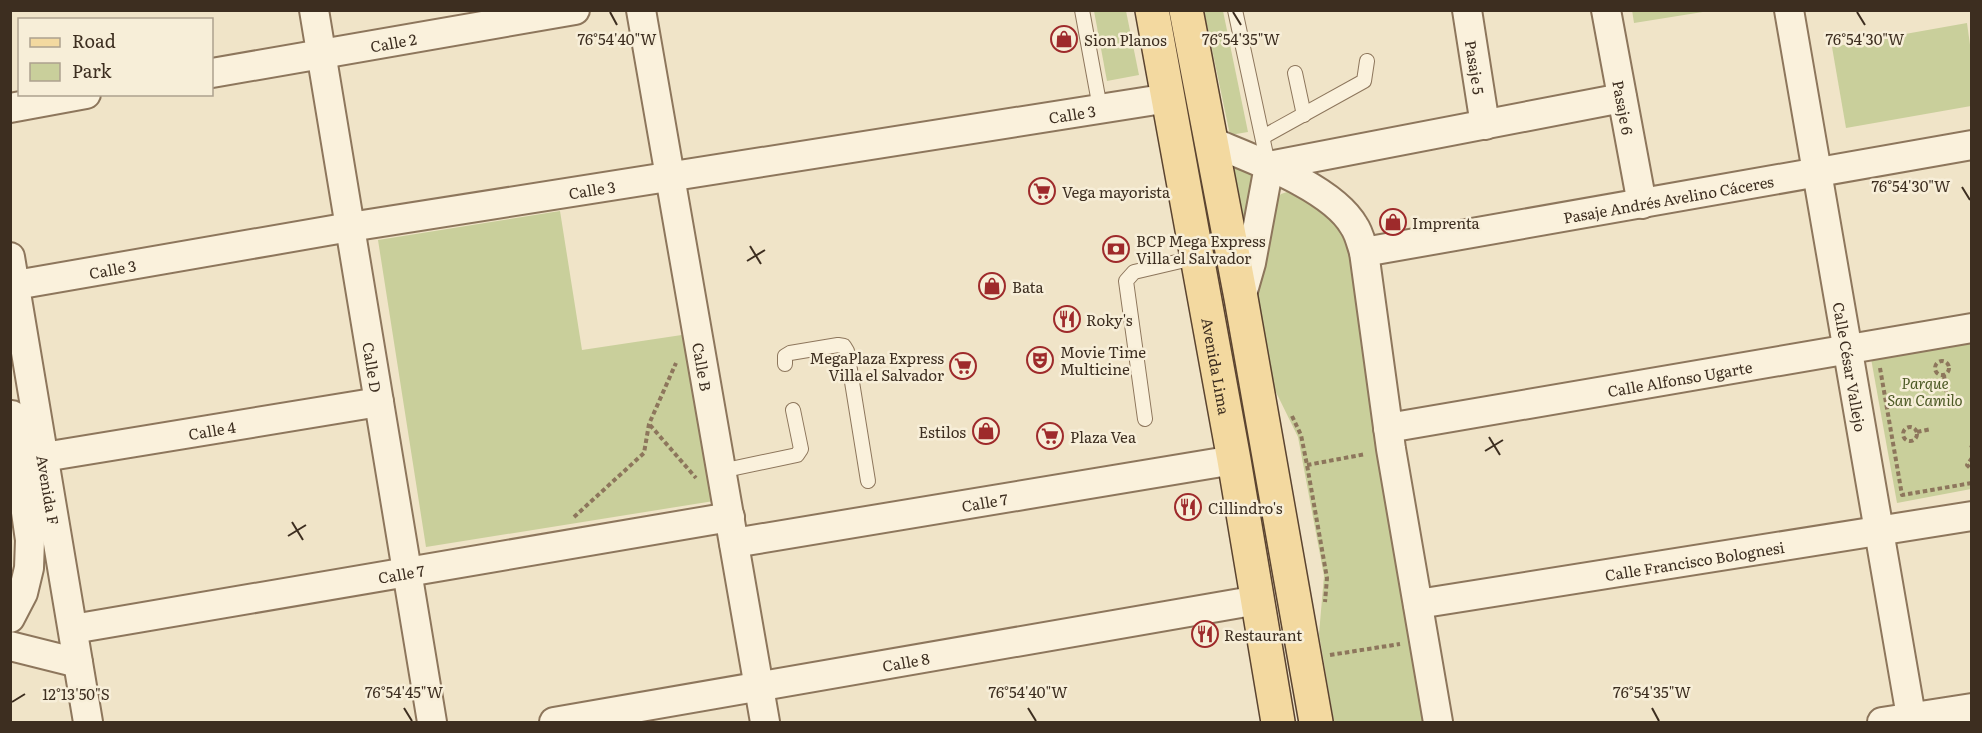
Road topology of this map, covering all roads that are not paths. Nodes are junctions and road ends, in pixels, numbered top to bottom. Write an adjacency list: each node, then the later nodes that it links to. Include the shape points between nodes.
1 (314, 10): 11 (street, Calle D)
2 (575, 10): 11 (street, Calle 2)
3 (641, 10): 27 (street, Calle B)
4 (1082, 10): 19 (lane)
5 (1152, 10): 16 (main road, Avenida Lima)
6 (1186, 10): 23 (main road)
7 (1235, 10): 22 (lane)
8 (1467, 10): 21 (street, Pasaje 5)
9 (1606, 10): 17 (street, Pasaje 6)
10 (1789, 10): 26 (street, Calle César Vallejo)
11 (321, 54): 14 (street, Calle 2); 29 (street, Calle D)
12 (1367, 61): 20 (lane, via 1364,81)
13 (1295, 72): 20 (lane)
14 (213, 73)
15 (75, 96): 18 (street)
16 (1169, 98): 19 (street, Calle 3); 32 (main road, Avenida Lima)
17 (1622, 98): 21 (street); 28 (street, Pasaje 6)
18 (10, 108)
19 (1100, 108): 27 (street, Calle 3)
20 (1304, 115): 22 (lane)
21 (1485, 125): 25 (street)
22 (1263, 137): 25 (lane)
23 (1212, 142): 25 (street); 34 (main road)
24 (1971, 145): 26 (street, Pasaje Andrés Avelino Cáceres)
25 (1269, 166): 30 (street, via 1316,191 1341,210 1354,226); 34 (street)
26 (1817, 172): 28 (street, Pasaje Andrés Avelino Cáceres); 36 (street, Calle César Vallejo)
27 (670, 176): 29 (street, Calle 3); 45 (street, Calle B, via 696,327)
28 (1642, 204): 30 (street, Pasaje Andrés Avelino Cáceres)
29 (350, 227): 33 (street, Calle 3); 38 (street, Calle D)
30 (1364, 252): 42 (street)
31 (10, 257): 33 (street, Avenida F)
32 (1198, 257): 41 (lane, via 1134,272 1126,281); 44 (main road, Avenida Lima)
33 (13, 286): 40 (street, Avenida F)
34 (1241, 298): 66 (main road)
35 (1971, 328): 36 (street, Calle Alfonso Ugarte)
36 (1848, 350): 42 (street, Calle Alfonso Ugarte); 49 (street, Calle César Vallejo)
37 (784, 364): 46 (lane, via 790,353 844,346)
38 (379, 402): 43 (street, Calle 4); 51 (street, Calle D)
39 (793, 410): 45 (lane, via 801,449 797,455)
40 (20, 414): 43 (street, Avenida F); 50 (street)
41 (1145, 419)
42 (1390, 439): 53 (street)
43 (44, 457): 55 (street, Avenida F)
44 (1234, 460): 48 (street, Calle 7); 52 (main road, Avenida Lima)
45 (710, 476): 48 (street, Calle B)
46 (868, 482)
47 (1971, 516): 49 (street, Calle Francisco Bolognesi)
48 (732, 530): 51 (street, Calle 7); 58 (street, Calle B)
49 (1879, 531): 53 (street, Calle Francisco Bolognesi); 60 (street, Calle César Vallejo)
50 (20, 542): 54 (street, via 29,568 23,593)
51 (407, 572): 55 (street, Calle 7); 62 (street, Calle D)
52 (1258, 600): 58 (street, Calle 8); 65 (main road, Avenida Lima)
53 (1418, 604): 67 (street)
54 (10, 618)
55 (73, 629): 57 (street, Avenida F)
56 (10, 645): 57 (street)
57 (78, 663): 61 (street, Avenida F)
58 (759, 687): 63 (street, Calle 8); 64 (street, Calle B)
59 (1971, 708): 60 (street)
60 (1912, 720): 68 (street)
61 (88, 723)
62 (432, 723)
63 (554, 723)
64 (765, 723)
65 (1278, 723)
66 (1316, 723)
67 (1438, 723)
68 (1882, 723)

